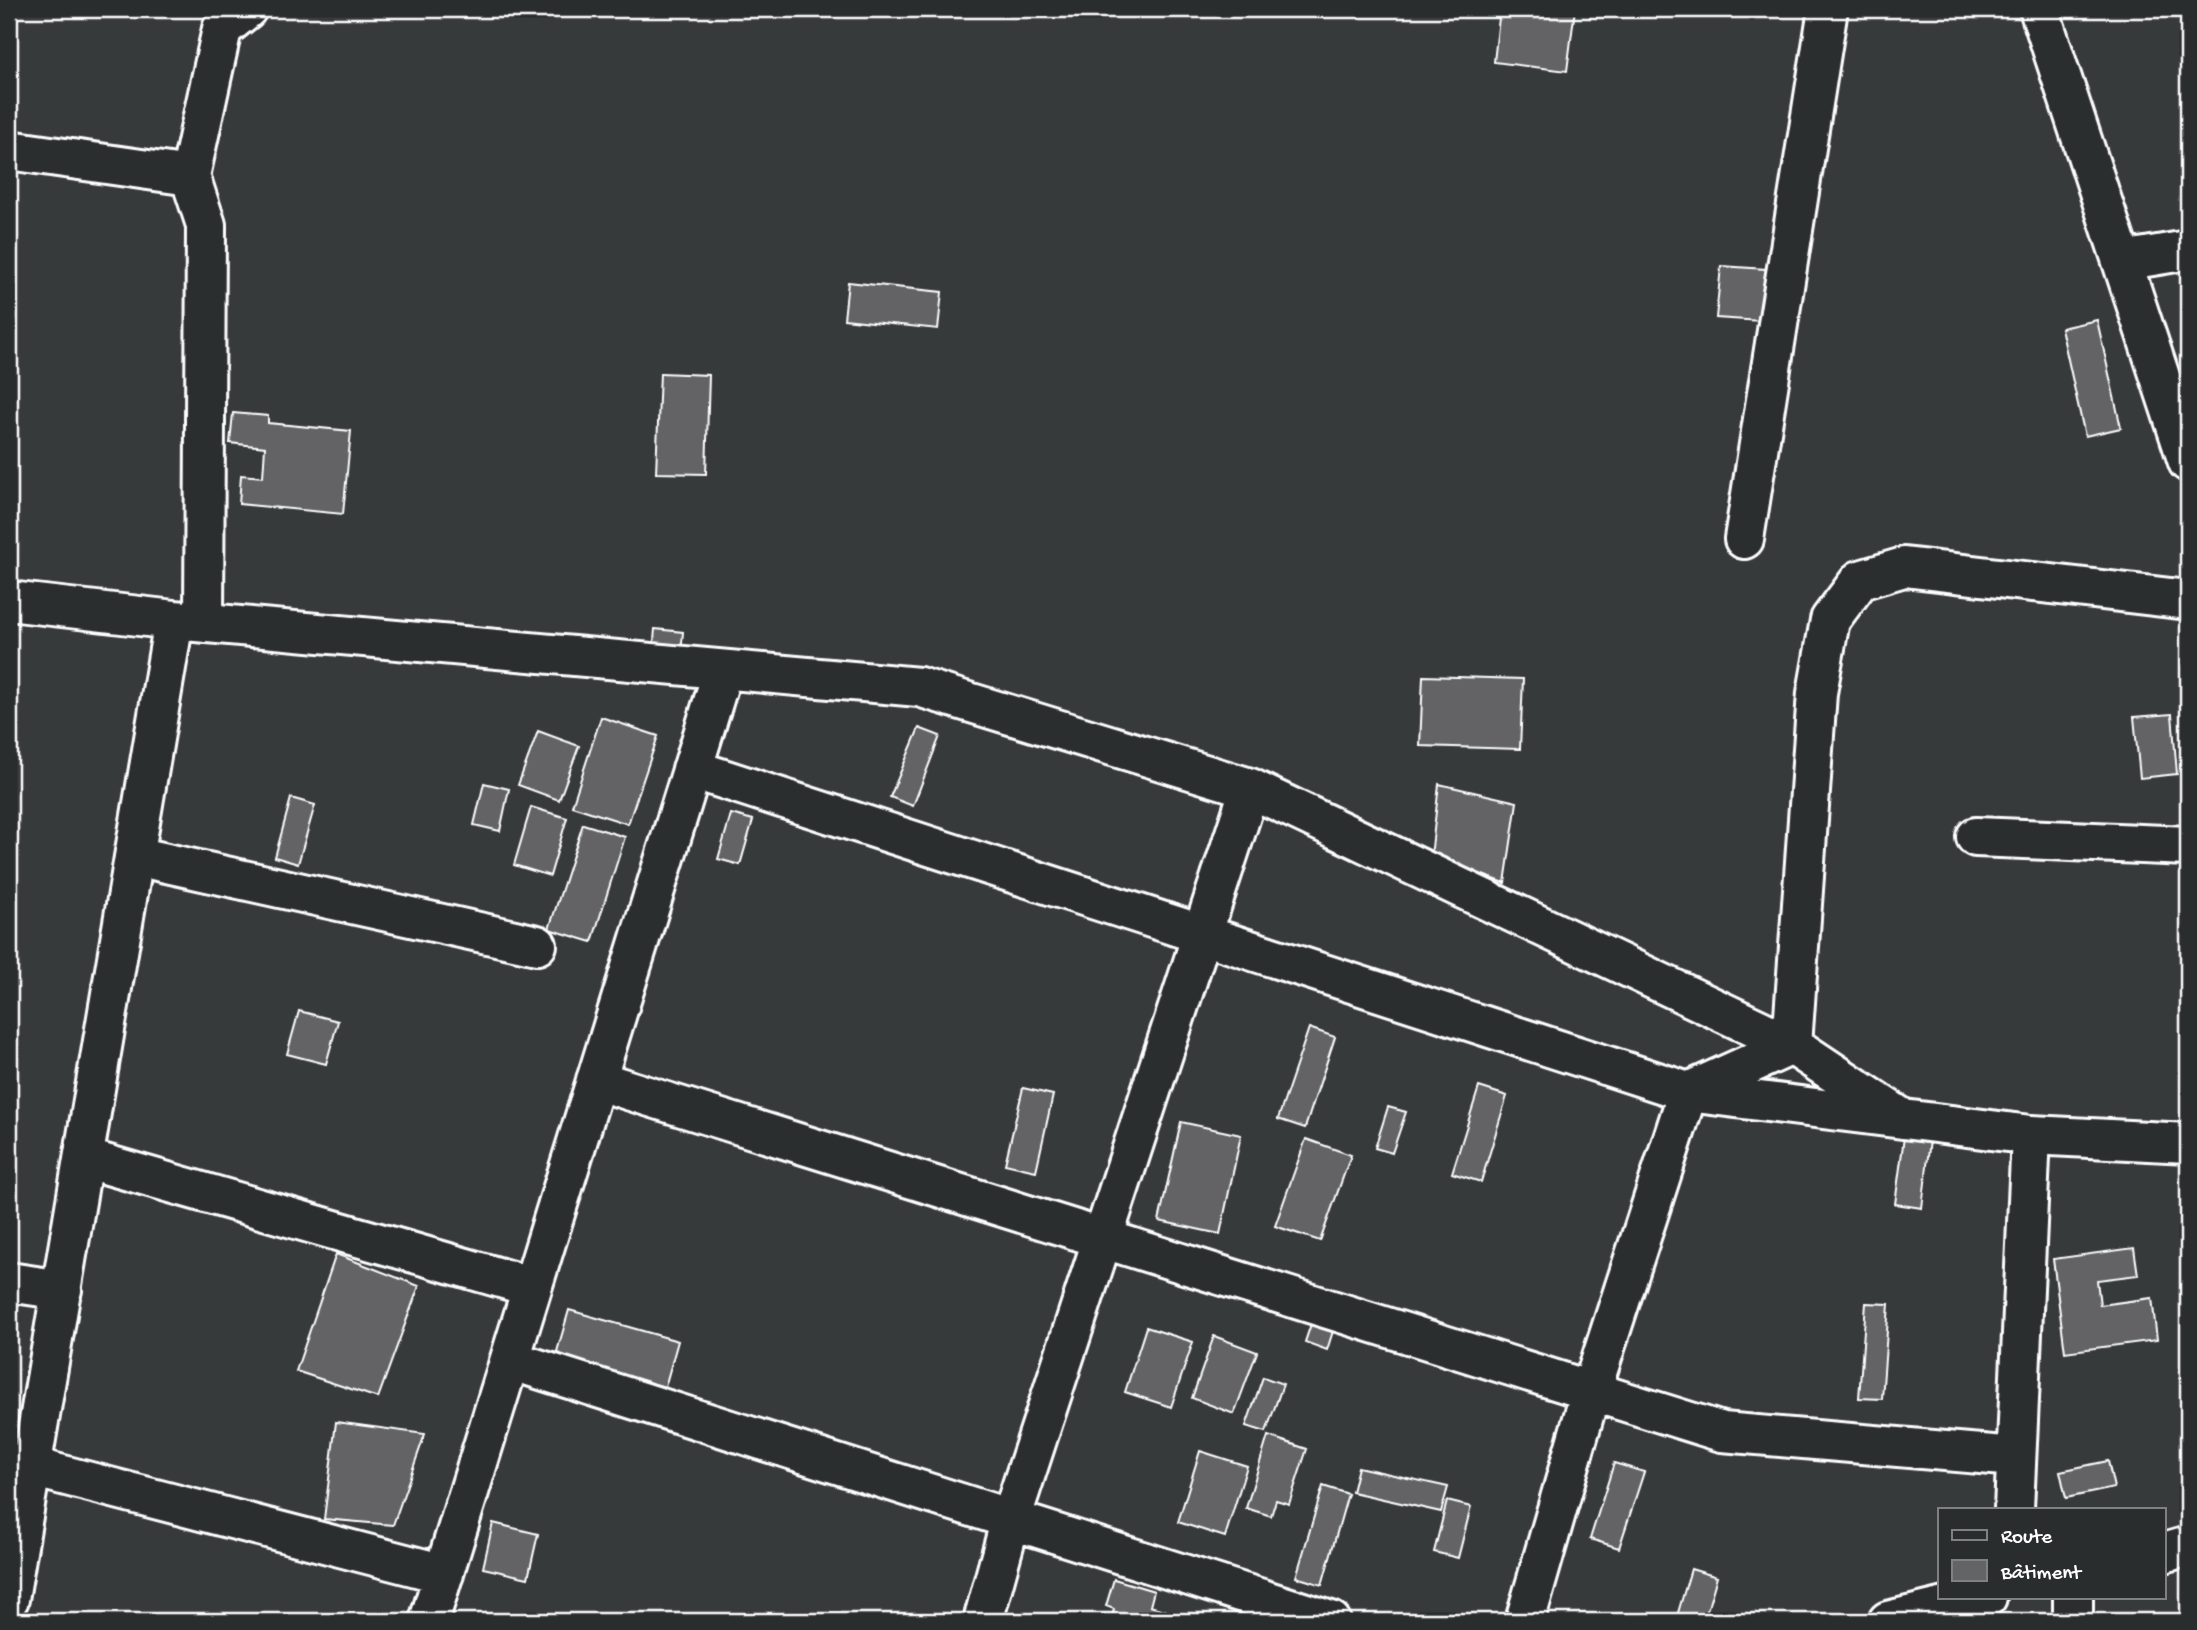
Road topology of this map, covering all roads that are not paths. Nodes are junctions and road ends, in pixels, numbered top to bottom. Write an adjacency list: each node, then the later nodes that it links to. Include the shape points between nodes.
1 (247, 9): 5 (street, via 222,29)
2 (1828, 9): 9 (street)
3 (2039, 9): 7 (street)
4 (9, 150): 5 (street)
5 (190, 176): 12 (street, via 206,225)
6 (2188, 250): 7 (street)
7 (2122, 261): 8 (street)
8 (2188, 462)
9 (1744, 539)
10 (2188, 600): 21 (street, via 1904,567 1860,580 1830,620 1817,693)
11 (9, 601): 12 (street)
12 (189, 621): 13 (street); 18 (street)
13 (723, 670): 14 (street); 15 (street, via 919,687)
14 (692, 769): 19 (street); 22 (street)
15 (1250, 789): 19 (street); 21 (street)
16 (1976, 837): 17 (street)
17 (2188, 846)
18 (135, 856): 20 (street); 27 (street)
19 (1202, 935): 23 (street); 28 (street)
20 (537, 946)
21 (1792, 1045): 23 (street); 24 (street)
22 (596, 1080): 28 (street); 30 (street)
23 (1688, 1092): 24 (street); 33 (street)
24 (1903, 1119): 25 (street)
25 (2031, 1135): 26 (street); 34 (street)
26 (2188, 1143)
27 (84, 1158): 30 (street); 31 (street)
28 (1103, 1238): 33 (street); 37 (street)
29 (9, 1282): 31 (street)
30 (532, 1287): 32 (street)
31 (62, 1290): 35 (street)
32 (510, 1360): 37 (street); 40 (street)
33 (1591, 1391): 34 (street, via 1722,1432); 47 (street)
34 (2016, 1457): 36 (street)
35 (20, 1465): 40 (street); 43 (street)
36 (2014, 1508)
37 (1011, 1519): 45 (street); 46 (street)
38 (2188, 1546): 39 (street)
39 (2166, 1552)
40 (444, 1574): 44 (street)
41 (1983, 1598): 48 (street)
42 (2073, 1598): 49 (street)
43 (9, 1599)
44 (429, 1621)
45 (983, 1621)
46 (1331, 1621)
47 (1525, 1621)
48 (1888, 1621)
49 (2073, 1621)

